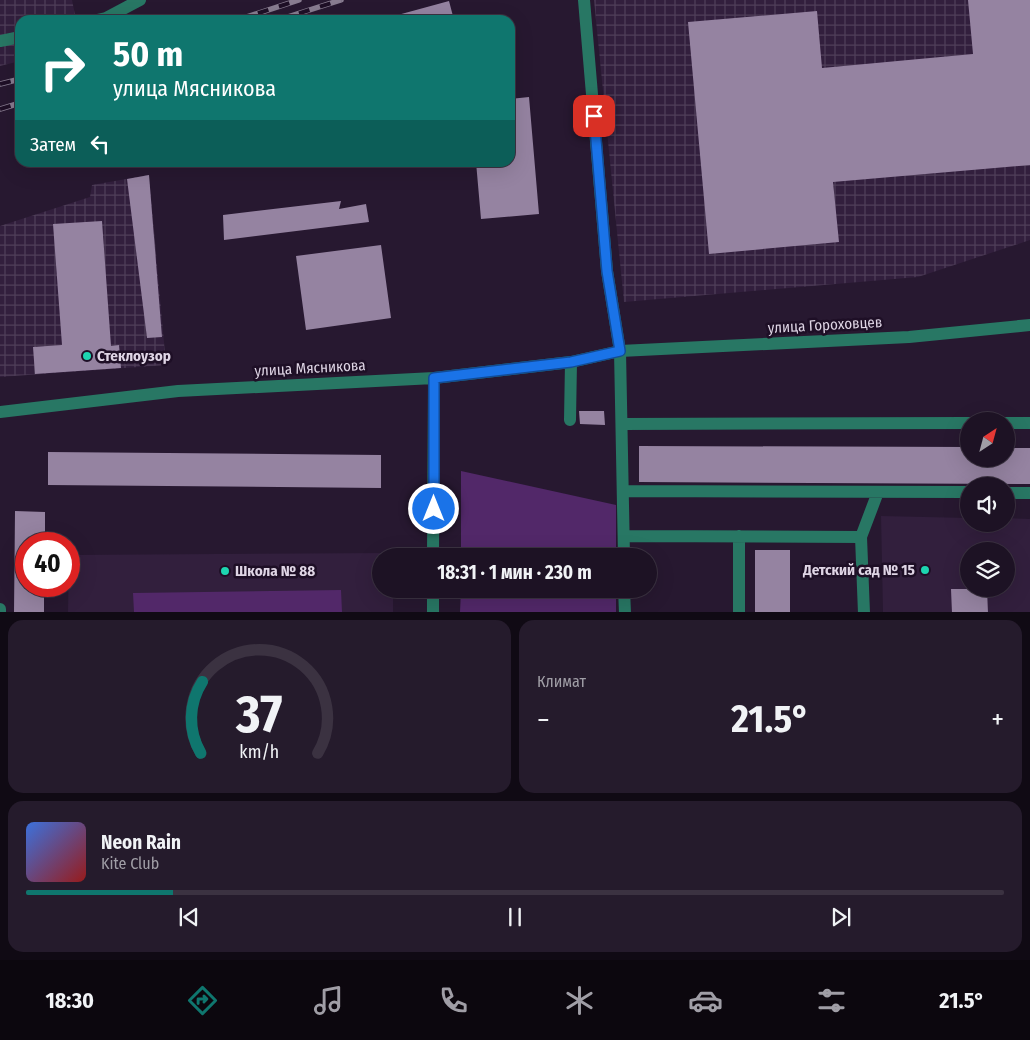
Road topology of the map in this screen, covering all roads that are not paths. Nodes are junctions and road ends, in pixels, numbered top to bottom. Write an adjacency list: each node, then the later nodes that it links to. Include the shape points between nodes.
1 (140, 0): 3 (street)
2 (584, 0): 7 (street, via 607,271)
3 (112, 15)
4 (15, 38): 5 (street)
5 (0, 41)
6 (1030, 325): 7 (street, улица Гороховцев, via 908,337)
7 (620, 351): 8 (street, улица Мясникова); 15 (street)
8 (571, 362): 9 (street, улица Мясникова); 11 (street)
9 (434, 378): 10 (street, улица Мясникова, via 178,391); 24 (street)
10 (0, 412)
11 (570, 420)
12 (960, 423): 15 (street)
13 (1015, 423): 14 (street)
14 (1030, 423)
15 (622, 424): 16 (street)
16 (624, 491): 17 (street); 21 (street)
17 (878, 492): 18 (street); 23 (street)
18 (960, 492)
19 (1015, 493): 20 (street)
20 (1030, 493)
21 (624, 536): 22 (street); 25 (street)
22 (739, 536): 23 (street); 32 (street)
23 (861, 537): 33 (street)
24 (433, 548)
25 (624, 548)
26 (433, 598): 30 (street)
27 (624, 598): 31 (street)
28 (0, 609): 29 (street)
29 (0, 612)
30 (433, 612)
31 (625, 612)
32 (739, 612)
33 (864, 612)

